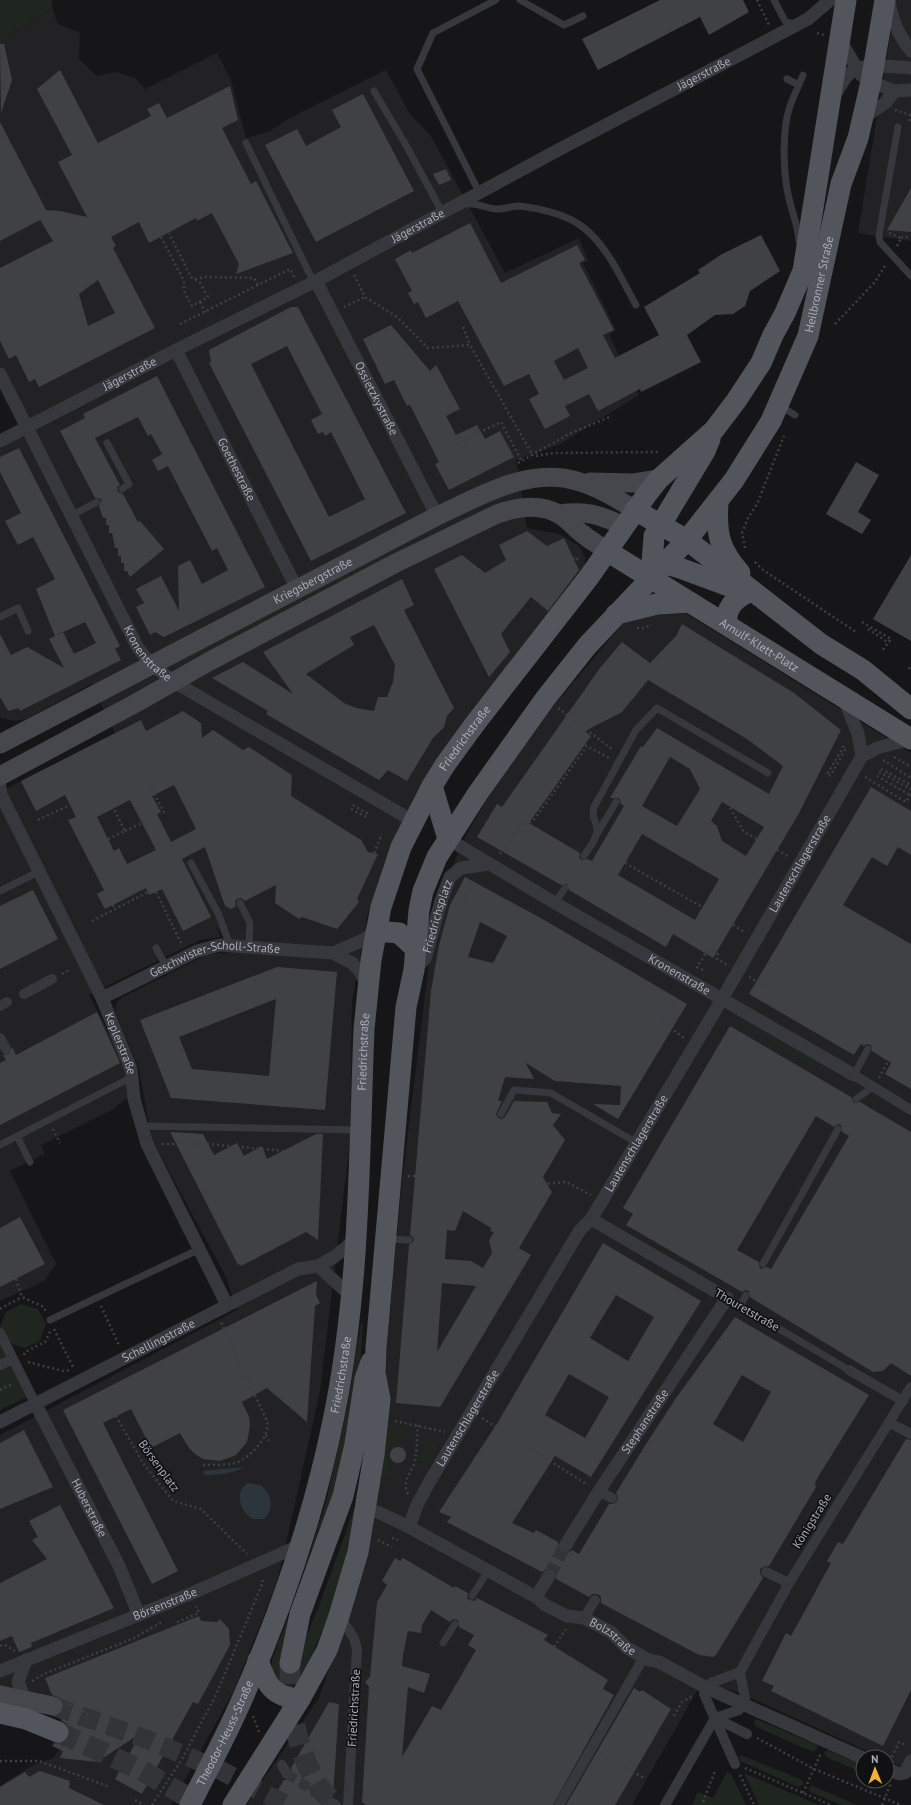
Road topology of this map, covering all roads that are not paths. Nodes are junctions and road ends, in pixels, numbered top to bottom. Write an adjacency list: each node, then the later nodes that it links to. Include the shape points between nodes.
1 (496, 0): 24 (lane, via 433,33 417,69)
2 (520, 0): 8 (lane, via 564,25)
3 (774, 0): 9 (lane, via 785,21)
4 (830, 0): 9 (street, Jägerstraße, via 808,19)
5 (846, 0): 10 (main road, Heilbronner Straße)
6 (884, 0): 13 (main road, Heilbronner Straße)
7 (889, 0): 11 (street, via 891,16 897,31)
8 (583, 16)
9 (796, 25): 24 (street, Jägerstraße)
10 (840, 40): 13 (street); 20 (main road, Heilbronner Straße)
11 (911, 51)
12 (911, 68): 13 (street)
13 (867, 73): 19 (street); 20 (street, via 846,76); 21 (main road, Heilbronner Straße)
14 (803, 75): 16 (lane)
15 (787, 78): 16 (lane)
16 (799, 84): 27 (lane, via 786,124 785,175 798,231)
17 (911, 90): 19 (street)
18 (374, 91): 26 (lane)
19 (895, 91): 21 (street)
20 (831, 102): 27 (main road, Heilbronner Straße)
21 (863, 118): 41 (main road, Heilbronner Straße, via 841,184 808,336 787,410 755,448)
22 (898, 127): 28 (lane, via 879,235 880,242)
23 (246, 143): 29 (lane)
24 (480, 192): 25 (street, Jägerstraße)
25 (457, 204): 26 (street, Jägerstraße); 30 (lane, via 472,203 497,209 517,206 562,216 581,225 602,246)
26 (442, 212): 29 (street, Jägerstraße)
27 (802, 270): 34 (main road, Heilbronner Straße, via 786,313 761,363)
28 (911, 276)
29 (315, 281): 31 (street, Jägerstraße); 44 (street, Ossietzkystraße)
30 (636, 305)
31 (176, 350): 33 (street, Jägerstraße); 49 (street, Goethestraße)
32 (0, 374): 33 (street, Kronenstraße)
33 (27, 426): 35 (street, Jägerstraße); 43 (street, Kronenstraße)
34 (714, 430): 37 (main road, Heilbronner Straße); 45 (main road, via 705,451)
35 (0, 441)
36 (107, 443): 39 (lane, via 129,484)
37 (659, 479): 38 (main road, via 634,483); 45 (main road, Heilbronner Straße)
38 (580, 482): 44 (main road, Kriegsbergstraße, via 548,477 521,481); 45 (main road, Kriegsbergstraße, via 608,494)
39 (122, 488)
40 (97, 502): 43 (lane)
41 (718, 502): 46 (main road, Heilbronner Straße); 50 (main road, via 718,531 722,548)
42 (560, 514): 45 (main road, via 590,513); 47 (main road, Kriegsbergstraße, via 582,534); 57 (main road, Kriegsbergstraße, via 530,507 512,508 497,514 389,566)
43 (72, 515): 56 (street, Kronenstraße, via 132,638)
44 (437, 516): 49 (main road, Kriegsbergstraße)
45 (643, 526): 46 (main road); 47 (main road, Friedrichstraße); 48 (main road)
46 (688, 539): 48 (main road); 50 (main road)
47 (607, 551): 48 (main road, Arnulf-Klett-Platz); 65 (main road, Friedrichstraße, via 444,765)
48 (654, 565): 50 (main road); 51 (main road, Arnulf-Klett-Platz); 52 (main road)
49 (297, 590): 56 (main road, Kriegsbergstraße)
50 (754, 594): 54 (main road, via 730,606); 59 (main road, via 821,644)
51 (690, 602): 52 (main road, via 658,604); 54 (main road, Arnulf-Klett-Platz)
52 (616, 614): 70 (main road, via 546,699)
53 (0, 617): 55 (lane, via 18,608)
54 (727, 624): 58 (main road, Arnulf-Klett-Platz)
55 (28, 631)
56 (151, 664): 57 (street, Kronenstraße); 61 (main road, Kriegsbergstraße)
57 (174, 682): 64 (main road, Kriegsbergstraße); 68 (street, Kronenstraße)
58 (844, 698): 60 (main road, Arnulf-Klett-Platz); 62 (street, via 857,728)
59 (906, 700)
60 (911, 739): 62 (street, via 877,748)
61 (0, 744)
62 (862, 756): 91 (street, Lautenschlagerstraße)
63 (768, 773): 69 (lane, via 657,708 636,730 594,807 592,817 597,830)
64 (0, 776)
65 (432, 786): 68 (main road, Friedrichstraße); 70 (main road)
66 (0, 787): 74 (street, Keplerstraße, via 1,795)
67 (616, 802): 69 (lane)
68 (413, 821): 79 (main road, Friedrichstraße, via 392,871)
69 (596, 837): 71 (lane)
70 (448, 839): 73 (street, Kronenstraße); 83 (main road, via 437,857 423,891)
71 (584, 856)
72 (190, 863): 80 (lane, via 218,913)
73 (491, 864): 78 (street, Kronenstraße); 86 (street, Friedrichsplatz, via 461,868 450,877 425,959)
74 (40, 871): 76 (lane); 90 (street, Keplerstraße)
75 (565, 888): 78 (lane)
76 (0, 891)
77 (240, 903): 81 (lane, via 250,923)
78 (555, 903): 91 (street, Kronenstraße)
79 (376, 931): 83 (main road, via 399,933); 84 (street, Geschwister-Scholl-Straße, via 363,940); 88 (main road, Friedrichstraße)
80 (230, 944): 81 (street, Geschwister-Scholl-Straße); 85 (street, Geschwister-Scholl-Straße, via 208,947)
81 (249, 946): 84 (street, Geschwister-Scholl-Straße)
82 (156, 948): 85 (lane)
83 (415, 948): 86 (main road)
84 (333, 953): 88 (street, Geschwister-Scholl-Straße, via 352,963 360,971)
85 (166, 966): 90 (street, Geschwister-Scholl-Straße)
86 (414, 970): 109 (main road, via 406,1007)
87 (52, 979): 89 (street)
88 (368, 988): 103 (main road, Friedrichstraße)
89 (24, 994)
90 (102, 998): 96 (street, Keplerstraße, via 127,1058)
91 (722, 998): 95 (street, Kronenstraße); 105 (street, Lautenschlagerstraße)
92 (0, 1038): 93 (street)
93 (6, 1048)
94 (868, 1049): 95 (lane)
95 (854, 1075): 97 (street, Kronenstraße)
96 (132, 1077): 101 (street, Keplerstraße, via 134,1099); 104 (lane)
97 (874, 1088): 98 (lane); 99 (street, Kronenstraße)
98 (856, 1099)
99 (911, 1110)
100 (501, 1114): 105 (lane, via 514,1090 551,1093)
101 (141, 1126): 103 (lane); 112 (street, Keplerstraße, via 147,1144)
102 (838, 1129): 113 (lane)
103 (360, 1130): 110 (main road, Friedrichstraße)
104 (18, 1136): 106 (lane); 107 (lane)
105 (636, 1143): 108 (street, Lautenschlagerstraße)
106 (0, 1145)
107 (30, 1162)
108 (591, 1219): 117 (street, Thouretstraße); 135 (street, Lautenschlagerstraße, via 580,1230 461,1430 417,1505)
109 (386, 1239): 111 (lane); 122 (main road)
110 (355, 1240): 114 (street, Schellingstraße); 116 (main road, Friedrichstraße)
111 (409, 1240)
112 (200, 1250): 118 (street, Keplerstraße); 120 (lane, via 130,1281)
113 (763, 1264)
114 (318, 1266): 116 (street); 118 (street, Schellingstraße, via 298,1269)
115 (746, 1295): 119 (lane)
116 (351, 1296): 136 (main road, Friedrichstraße, via 334,1415 323,1467)
117 (727, 1298): 119 (lane, Thouretstraße); 132 (street, Stephanstraße)
118 (227, 1305): 128 (street, Schellingstraße)
119 (740, 1306): 125 (lane, Thouretstraße)
120 (52, 1323)
121 (0, 1333): 123 (street)
122 (376, 1348): 134 (main road, via 380,1399); 153 (main road, via 365,1379 344,1496 300,1614)
123 (13, 1358): 124 (street); 128 (street)
124 (0, 1365)
125 (850, 1370): 127 (street, Thouretstraße)
126 (911, 1387): 127 (street, Königstraße)
127 (903, 1401): 130 (street, Königstraße)
128 (35, 1403): 129 (street, Schellingstraße); 145 (street, Huberstraße, via 119,1566)
129 (0, 1422)
130 (890, 1422): 131 (street); 141 (street, Königstraße)
131 (911, 1434)
132 (599, 1491): 133 (street); 137 (street, Stephanstraße)
133 (612, 1498)
134 (366, 1509): 135 (street, Bolzstraße); 146 (main road, via 358,1552)
135 (409, 1527): 138 (street, Bolzstraße)
136 (301, 1544): 145 (street, Börsenstraße); 152 (main road, Friedrichstraße)
137 (565, 1546)
138 (488, 1571): 142 (lane); 143 (street, Bolzstraße)
139 (766, 1572): 141 (street)
140 (548, 1576): 143 (street)
141 (789, 1583): 155 (street, Königstraße)
142 (472, 1596)
143 (536, 1597): 147 (street, Bolzstraße, via 545,1605)
144 (594, 1600): 147 (street)
145 (139, 1615): 151 (street, Börsenstraße)
146 (339, 1616): 160 (main road, via 327,1650); 174 (street, Friedrichstraße, via 354,1638 357,1648)
147 (578, 1618): 150 (street, Bolzstraße, via 611,1632 626,1648)
148 (455, 1624): 149 (lane)
149 (443, 1643)
150 (644, 1657): 166 (street, Bolzstraße); 175 (street)
151 (26, 1660): 154 (street, Börsenstraße); 158 (street)
152 (258, 1660): 160 (main road, via 264,1679 272,1690 288,1698); 172 (main road, Theodor-Heuss-Straße, via 240,1704)
153 (290, 1663)
154 (0, 1671)
155 (740, 1672): 156 (street); 159 (street)
156 (711, 1683)
157 (704, 1694): 163 (street)
158 (9, 1695): 161 (main road); 164 (main road, via 26,1719)
159 (745, 1698)
160 (300, 1699): 173 (main road)
161 (59, 1704)
162 (739, 1710): 163 (street)
163 (715, 1718): 165 (street); 168 (street); 176 (street)
164 (58, 1732)
165 (747, 1734)
166 (855, 1754)
167 (911, 1761): 170 (street, via 904,1773)
168 (735, 1764)
169 (282, 1765): 171 (street)
170 (895, 1772)
171 (287, 1774)
172 (190, 1805)
173 (232, 1805)
174 (348, 1805)
175 (559, 1805)
176 (665, 1805)

